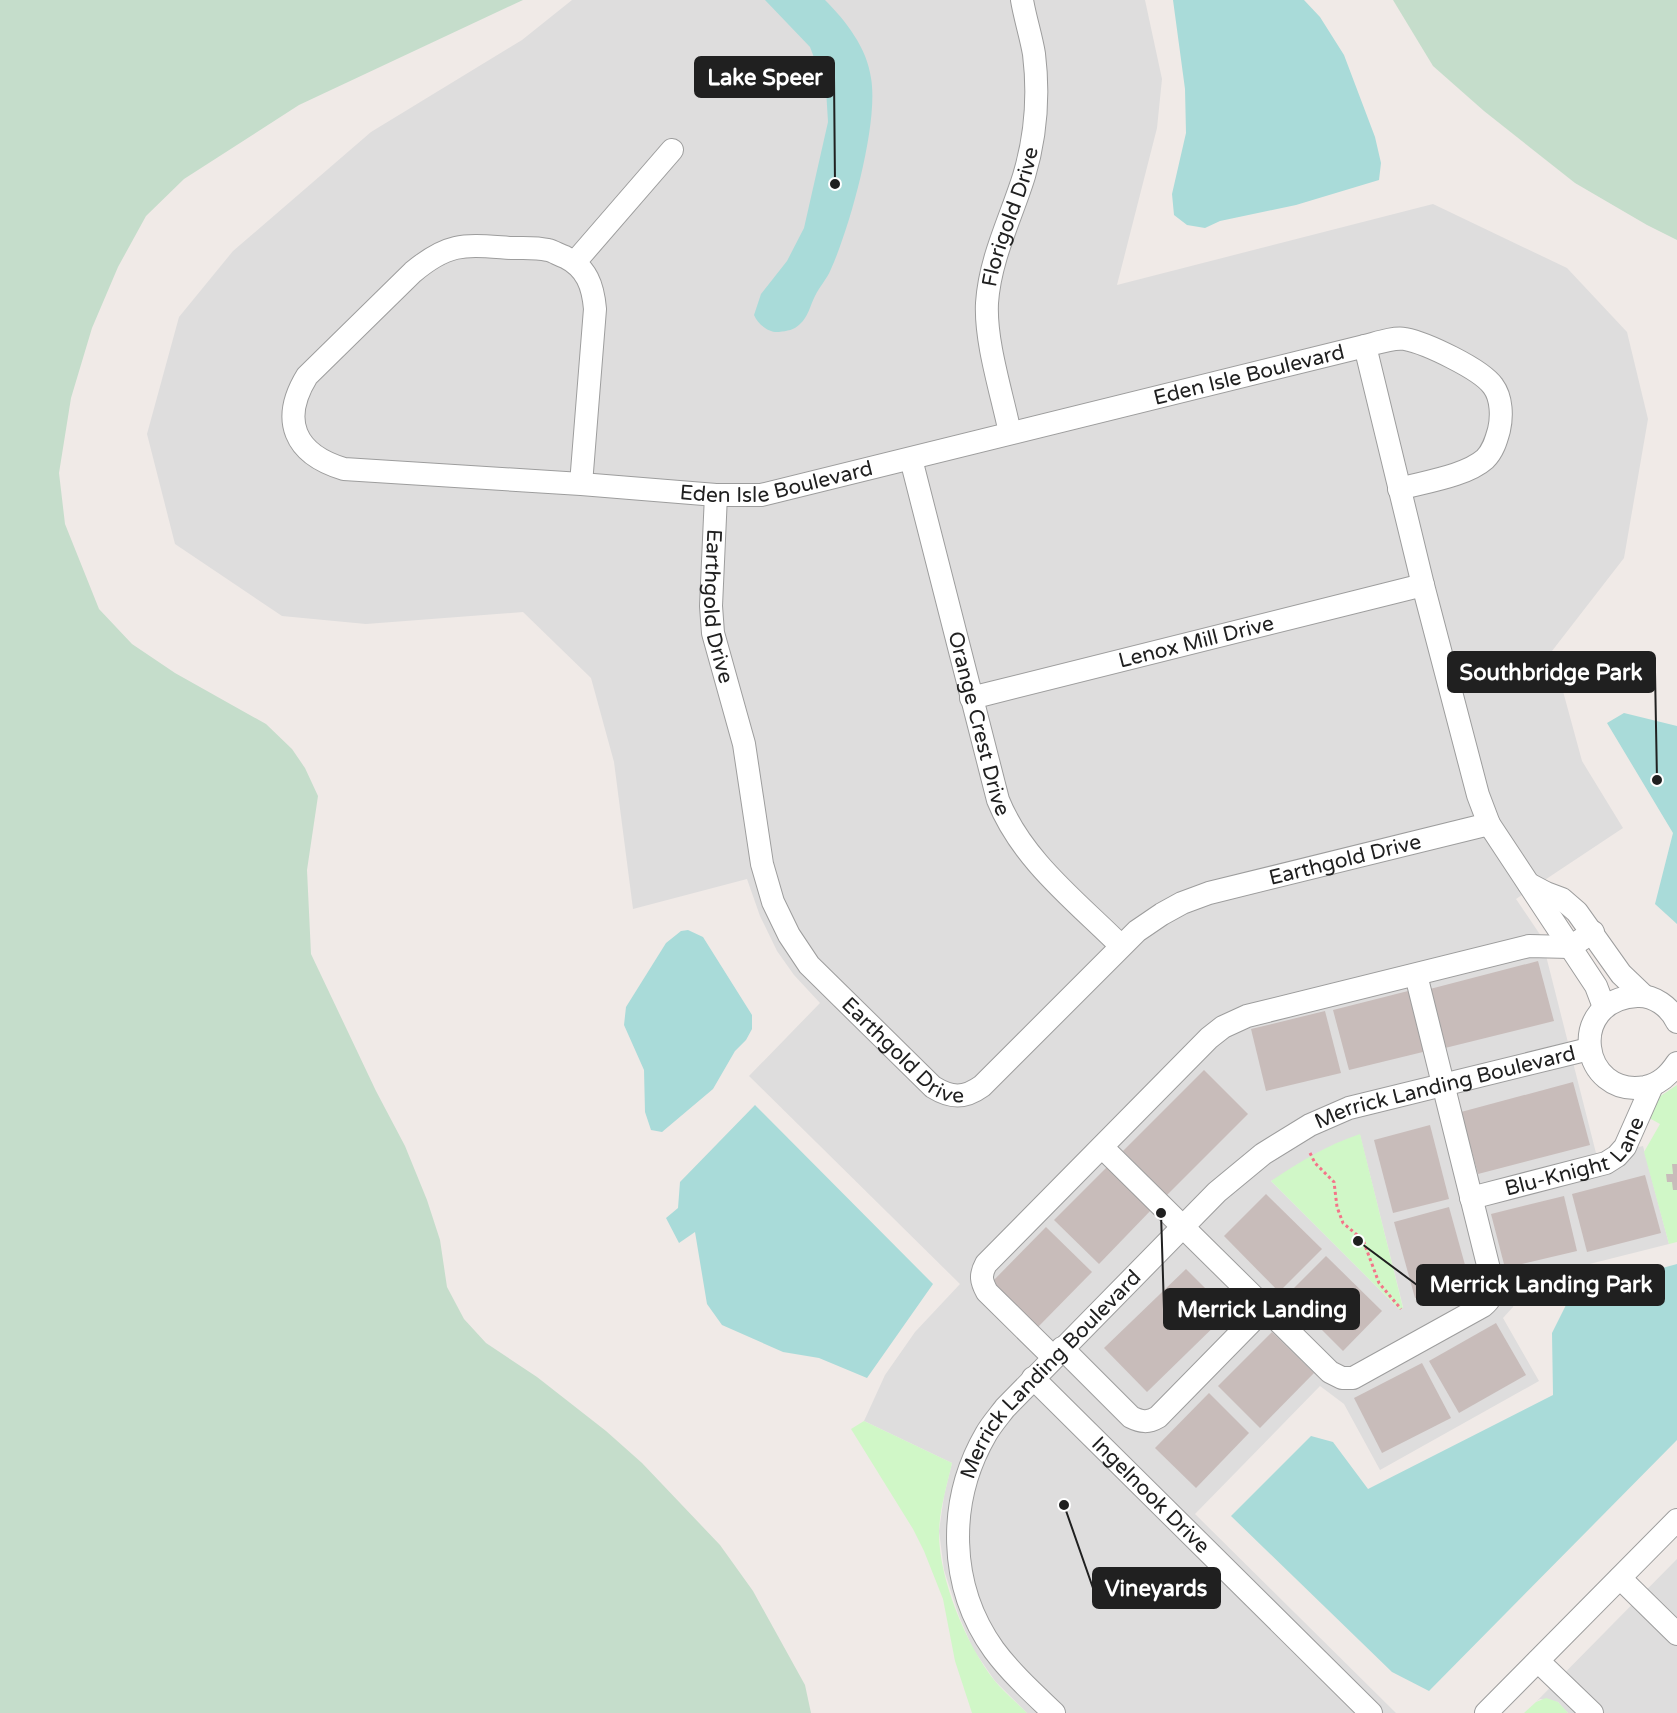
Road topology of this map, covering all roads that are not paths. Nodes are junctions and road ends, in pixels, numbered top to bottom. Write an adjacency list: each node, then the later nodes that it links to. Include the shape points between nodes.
1 (1022, 0): 5 (street, Florigold Drive, via 1034,52 1037,100 1033,137 992,269 987,303 988,332)
2 (672, 150): 3 (street)
3 (575, 262): 7 (street, via 586,274 595,309); 7 (street, Eden Isle Boulevard, via 549,250 466,245 430,258 307,376 298,390 293,411 302,444 325,464 344,469)
4 (1365, 346): 5 (street, Eden Isle Boulevard); 8 (street, Eden Isle Boulevard); 8 (street, via 1402,338 1426,345 1483,376 1494,387 1500,402 1501,424 1496,443 1486,458 1454,474)
5 (1010, 433): 6 (street, Eden Isle Boulevard)
6 (911, 459): 9 (street, Eden Isle Boulevard, via 761,495); 11 (street, Orange Crest Drive)
7 (581, 484): 9 (street, Eden Isle Boulevard)
8 (1399, 489): 10 (street, Eden Isle Boulevard)
9 (716, 495): 15 (street, Earthgold Drive, via 713,633 744,744 762,864 777,910 808,965 933,1087 944,1094 959,1096 982,1086)
10 (1423, 585): 11 (street, Lenox Mill Drive); 12 (street, Eden Isle Boulevard)
11 (971, 698): 15 (street, Orange Crest Drive, via 1006,820 1034,860)
12 (1489, 824): 13 (street, Eden Isle Boulevard); 15 (street, Earthgold Drive, via 1209,893 1162,914)
13 (1528, 883): 14 (street, via 1562,899); 16 (street, Eden Isle Boulevard)
14 (1593, 932): 16 (street); 18 (street, via 1621,974)
15 (1121, 946)
16 (1570, 947): 17 (street, via 1529,946); 19 (street, Eden Isle Boulevard, via 1596,986)
17 (1416, 975): 23 (street); 25 (street, via 1232,1021 1209,1038)
18 (1644, 996): 19 (street, via 1622,997); 20 (street, via 1660,1002)
19 (1604, 1007): 21 (street, via 1594,1019)
20 (1677, 1022)
21 (1589, 1049): 23 (street, Merrick Landing Boulevard); 24 (street, via 1595,1065 1619,1086)
22 (1677, 1063): 24 (street, via 1663,1080)
23 (1443, 1085): 26 (street); 27 (street, Merrick Landing Boulevard, via 1349,1108 1310,1125 1263,1154)
24 (1652, 1086): 26 (street, Blu-Knight Lane, via 1625,1148 1606,1163)
25 (1102, 1147): 27 (street); 29 (street, via 986,1264 982,1273 981,1282 987,1292)
26 (1471, 1198): 28 (street, via 1493,1295 1489,1301 1353,1378 1330,1372)
27 (1183, 1227): 28 (street); 29 (street, Merrick Landing Boulevard)
28 (1265, 1308): 29 (street, via 1151,1421 1131,1416)
29 (1058, 1352): 30 (street, Merrick Landing Boulevard)
30 (1033, 1378): 35 (street, Merrick Landing Boulevard, via 986,1434 961,1502 957,1550 973,1612 993,1648); 36 (street, Ingelnook Drive)
31 (1677, 1520): 32 (street)
32 (1620, 1578): 33 (street); 34 (street)
33 (1677, 1634)
34 (1538, 1661): 37 (street); 38 (street)
35 (1054, 1713)
36 (1371, 1713)
37 (1486, 1713)
38 (1592, 1713)

